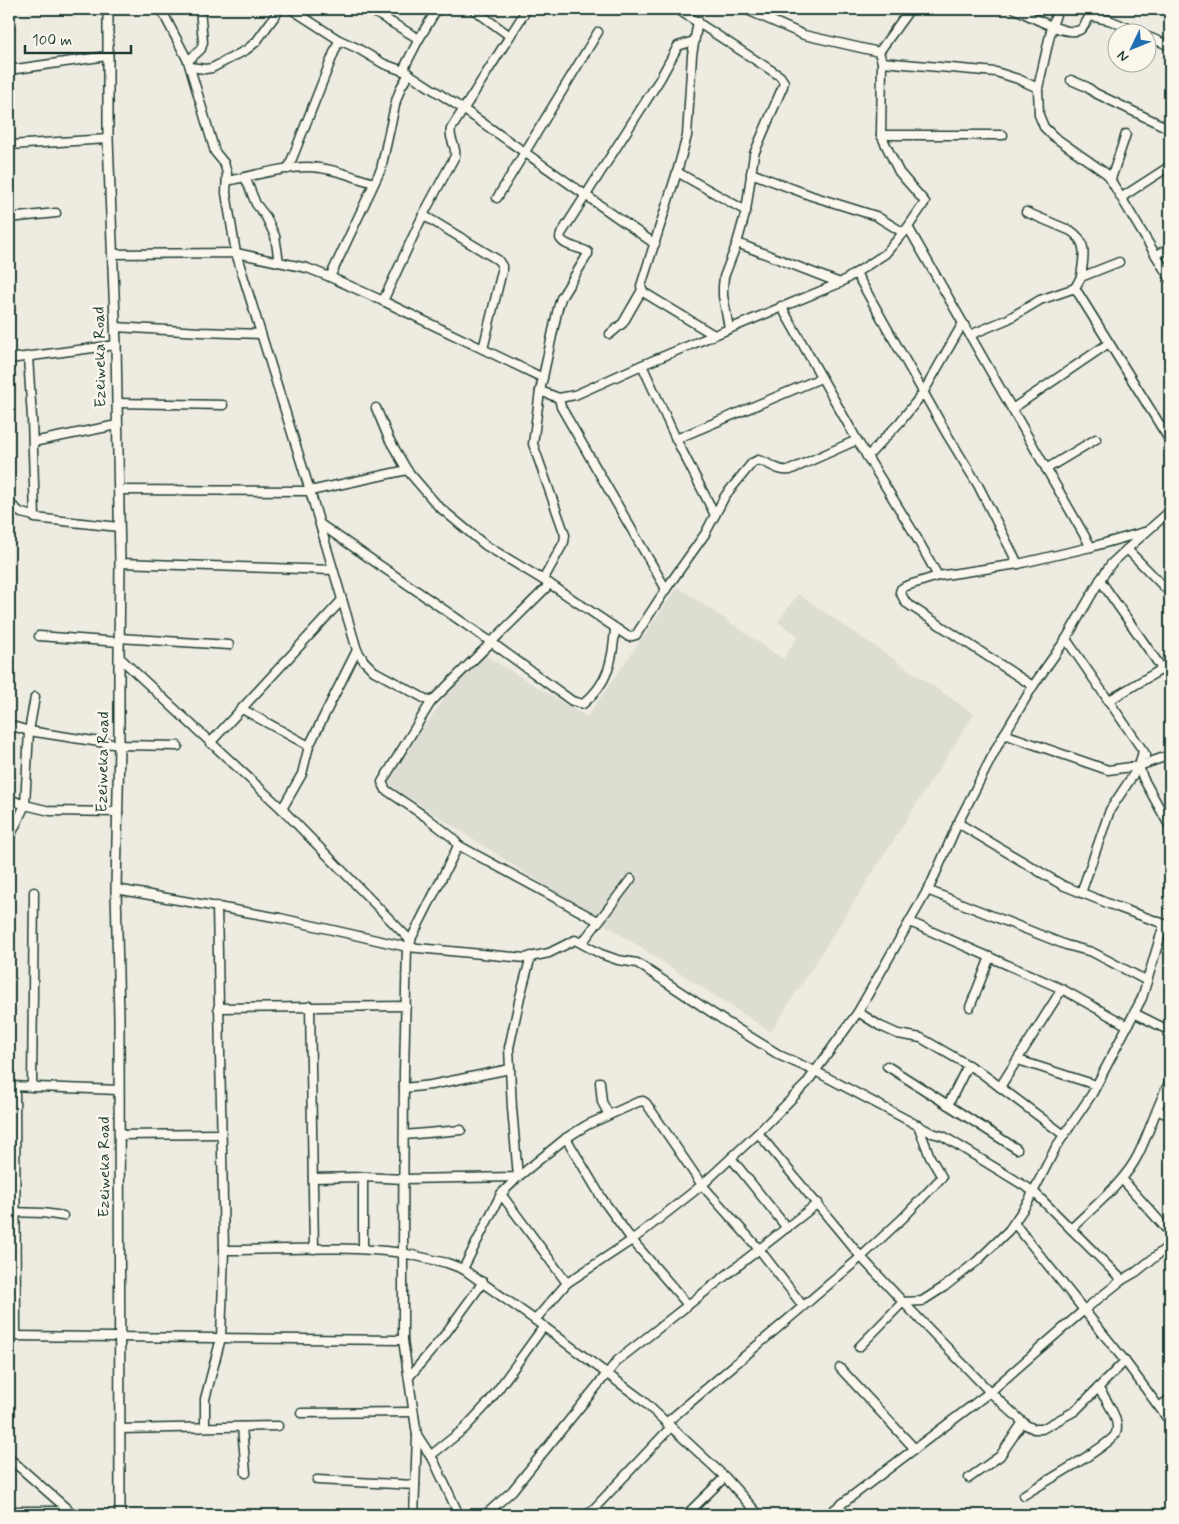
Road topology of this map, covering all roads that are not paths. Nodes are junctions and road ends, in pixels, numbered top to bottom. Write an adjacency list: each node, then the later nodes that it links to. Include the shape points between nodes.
1 (108, 9): 27 (main road, Ezeiweka Road)
2 (161, 9): 29 (street)
3 (200, 9): 29 (street, via 203,42)
4 (280, 9): 29 (street, via 256,42 246,50 212,68)
5 (291, 9): 22 (street)
6 (368, 9): 21 (street)
7 (436, 9): 21 (street)
8 (473, 9): 20 (street)
9 (527, 9): 20 (street)
10 (677, 9): 16 (street)
11 (745, 9): 26 (street, via 804,34)
12 (910, 9): 26 (street)
13 (1014, 9): 18 (street)
14 (1058, 9): 18 (street)
15 (1092, 12): 17 (street); 18 (street, via 1081,30 1073,32)
16 (698, 21): 24 (street); 45 (street, via 780,76 784,82 754,154)
17 (1114, 22)
18 (1052, 26): 33 (street)
19 (598, 32): 41 (street)
20 (510, 36): 34 (street)
21 (419, 39): 31 (street, via 404,69)
22 (339, 40): 31 (street); 43 (street)
23 (1156, 40): 25 (street)
24 (694, 42): 44 (street, via 687,136); 50 (street, via 678,46)
25 (1170, 46)
26 (879, 52): 28 (street)
27 (107, 56): 30 (street); 39 (main road, Ezeiweka Road)
28 (882, 62): 33 (street, via 996,72); 37 (street)
29 (189, 64): 48 (street, via 215,152 224,163)
30 (9, 70)
31 (408, 73): 34 (street); 49 (street, via 396,101 381,169)
32 (1071, 80): 35 (street)
33 (1038, 88): 47 (street, via 1039,116 1044,127)
34 (463, 109): 41 (street); 56 (street, via 450,133 455,156)
35 (1170, 129)
36 (1126, 134): 47 (street)
37 (881, 135): 38 (street); 58 (street, via 902,178 925,202)
38 (1003, 135)
39 (108, 139): 40 (street); 63 (main road, Ezeiweka Road)
40 (9, 144)
41 (524, 152): 50 (street); 52 (street)
42 (1170, 166): 51 (street)
43 (288, 169): 46 (street); 49 (street, via 329,170)
44 (678, 172): 53 (street); 60 (street)
45 (751, 173): 53 (street); 58 (street, via 876,216)
46 (246, 177): 48 (street); 65 (street, via 256,204 275,236)
47 (1111, 179): 51 (street)
48 (227, 181): 62 (street)
49 (374, 183): 68 (street)
50 (586, 196): 60 (street); 89 (street, via 560,238 565,244 588,254 561,298)
51 (1122, 197): 64 (street)
52 (497, 198)
53 (746, 210): 59 (street)
54 (1026, 212): 69 (street, via 1078,235 1084,248)
55 (56, 213): 57 (street)
56 (423, 215): 74 (street); 85 (street, via 498,260 502,266)
57 (9, 218)
58 (906, 230): 67 (street, via 885,254); 76 (street)
59 (737, 243): 71 (street); 78 (street, via 722,286)
60 (655, 244): 73 (street)
61 (1170, 248): 64 (street)
62 (236, 253): 63 (street); 65 (street); 79 (street)
63 (112, 254): 77 (main road, Ezeiweka Road)
64 (1156, 255): 70 (street)
65 (279, 262): 68 (street)
66 (1119, 262): 69 (street)
67 (856, 273): 71 (street); 92 (street)
68 (330, 277): 74 (street)
69 (1081, 277): 72 (street)
70 (1170, 279)
71 (840, 283): 75 (street)
72 (1075, 288): 82 (street, via 1040,300 1008,319); 83 (street)
73 (642, 290): 80 (street, via 623,322); 81 (street)
74 (383, 301): 85 (street)
75 (781, 306): 78 (street); 90 (street)
76 (963, 323): 82 (street); 92 (street)
77 (115, 326): 79 (street); 84 (main road, Ezeiweka Road)
78 (729, 328): 81 (street)
79 (261, 334): 108 (street)
80 (610, 334)
81 (714, 335): 88 (street)
82 (970, 335): 97 (street)
83 (1109, 343): 97 (street); 102 (street)
84 (116, 345): 86 (street); 94 (main road, Ezeiweka Road)
85 (483, 349): 89 (street)
86 (28, 357): 87 (street); 103 (street)
87 (9, 359)
88 (642, 365): 93 (street, via 575,395); 100 (street)
89 (543, 378): 91 (street)
90 (821, 378): 100 (street); 101 (street)
91 (540, 391): 93 (street); 123 (street, via 533,444 565,535)
92 (923, 393): 104 (street); 119 (street, via 978,485)
93 (560, 398): 124 (street, via 561,407)
94 (116, 403): 95 (street); 98 (main road, Ezeiweka Road)
95 (223, 405)
96 (376, 408): 106 (street)
97 (1012, 409): 105 (street)
98 (117, 426): 103 (street); 107 (main road, Ezeiweka Road)
99 (1096, 438): 105 (street)
100 (676, 439): 111 (street)
101 (857, 440): 104 (street); 111 (street, via 790,470 783,471 758,460 752,463 725,496)
102 (1170, 441)
103 (33, 442): 112 (street)
104 (867, 457): 121 (street)
105 (1046, 469): 116 (street)
106 (407, 470): 108 (street); 123 (street, via 438,506 485,545)
107 (118, 490): 108 (street); 114 (main road, Ezeiweka Road)
108 (310, 491): 113 (street)
109 (9, 503): 112 (street, via 20,513)
110 (1170, 511): 115 (street)
111 (715, 515): 124 (street)
112 (34, 516): 114 (street)
113 (320, 524): 120 (street); 131 (street)
114 (119, 527): 118 (main road, Ezeiweka Road)
115 (1146, 532): 116 (street); 117 (street)
116 (1091, 547): 119 (street)
117 (1127, 549): 122 (street); 125 (street)
118 (120, 564): 120 (street); 129 (main road, Ezeiweka Road)
119 (1018, 564): 121 (street)
120 (334, 570): 126 (street)
121 (938, 576): 137 (street, via 901,589 902,598)
122 (1100, 580): 130 (street); 135 (street)
123 (546, 582): 127 (street); 131 (street)
124 (666, 589): 127 (street, via 636,635 629,637)
125 (1170, 593)
126 (342, 600): 133 (street); 141 (street)
127 (615, 628): 131 (street, via 608,673 592,696 582,704 572,701)
128 (39, 636): 129 (street)
129 (119, 640): 132 (street); 134 (main road, Ezeiweka Road)
130 (1066, 640): 137 (street); 139 (street)
131 (491, 642): 140 (street)
132 (229, 645)
133 (357, 650): 140 (street, via 374,672); 148 (street)
134 (119, 658): 145 (street); 146 (main road, Ezeiweka Road)
135 (1162, 669): 136 (street); 139 (street)
136 (1170, 680)
137 (1033, 686): 144 (street)
138 (35, 697): 143 (street)
139 (1108, 701): 149 (street)
140 (431, 702): 160 (street, via 382,782 386,790 426,816)
141 (242, 709): 145 (street); 148 (street)
142 (9, 725): 143 (street)
143 (29, 731): 146 (street); 154 (street)
144 (1004, 734): 152 (street, via 1108,770); 157 (street)
145 (210, 743): 155 (street)
146 (119, 745): 147 (street); 156 (main road, Ezeiweka Road)
147 (178, 746)
148 (309, 746): 155 (street, via 302,774)
149 (1143, 751): 151 (street); 152 (street)
150 (1170, 755): 151 (street)
151 (1151, 762): 152 (street)
152 (1139, 766): 158 (street); 165 (street, via 1110,810)
153 (9, 799): 154 (street)
154 (25, 805): 156 (street, via 50,812); 159 (street)
155 (282, 809): 171 (street)
156 (118, 812): 162 (main road, Ezeiweka Road)
157 (958, 823): 163 (street); 165 (street)
158 (1170, 827)
159 (9, 839)
160 (458, 845): 167 (street); 171 (street)
161 (631, 879): 167 (street)
162 (116, 888): 166 (street); 196 (main road, Ezeiweka Road)
163 (927, 890): 168 (street); 174 (street, via 1066,945 1092,952)
164 (34, 892): 193 (street)
165 (1081, 893): 169 (street)
166 (217, 906): 171 (street); 179 (street)
167 (598, 921): 170 (street)
168 (910, 922): 173 (street); 180 (street)
169 (1167, 925): 174 (street)
170 (582, 943): 172 (street, via 576,940 549,953); 188 (street, via 601,954 637,963 772,1051)
171 (409, 944): 172 (street, via 525,958); 177 (street)
172 (531, 956): 187 (street, via 509,1048)
173 (990, 956): 175 (street); 178 (street)
174 (1147, 981): 181 (street)
175 (1062, 990): 182 (street); 184 (street)
176 (310, 1006): 177 (street); 179 (street); 214 (street)
177 (406, 1006): 195 (street)
178 (970, 1007)
179 (218, 1008): 204 (street)
180 (858, 1012): 185 (street, via 898,1034 921,1038); 188 (street)
181 (1134, 1013): 182 (street); 183 (street)
182 (1128, 1026): 191 (street)
183 (1170, 1031)
184 (1018, 1060): 191 (street); 194 (street)
185 (968, 1065): 194 (street); 197 (street)
186 (887, 1066): 197 (street)
187 (510, 1069): 195 (street); 213 (street)
188 (815, 1071): 201 (street); 203 (street)
189 (1170, 1081): 198 (street)
190 (600, 1082): 199 (street, via 602,1102)
191 (1096, 1085): 207 (street)
192 (12, 1087): 193 (street); 211 (street)
193 (32, 1087): 196 (street)
194 (1000, 1087): 207 (street)
195 (404, 1088): 206 (street)
196 (119, 1090): 205 (main road, Ezeiweka Road)
197 (948, 1105): 209 (street)
198 (1157, 1110): 200 (street); 216 (street, via 1137,1157)
199 (609, 1115): 208 (street); 217 (street, via 638,1102 646,1103)
200 (1170, 1116)
201 (918, 1125): 218 (street, via 943,1136); 235 (street, via 930,1157 942,1177)
202 (461, 1130): 206 (street)
203 (758, 1133): 210 (street); 220 (street)
204 (221, 1134): 205 (street); 233 (street)
205 (119, 1135): 247 (main road, Ezeiweka Road)
206 (404, 1135): 215 (street)
207 (1064, 1135): 218 (street)
208 (566, 1138): 213 (street); 227 (street)
209 (1017, 1149)
210 (731, 1158): 217 (street); 224 (street)
211 (12, 1169): 221 (street)
212 (363, 1177): 214 (street); 215 (street); 230 (street)
213 (518, 1177): 215 (street); 219 (street)
214 (313, 1178): 229 (street)
215 (404, 1179): 234 (street)
216 (1122, 1179): 225 (street); 226 (street)
217 (702, 1185): 227 (street); 231 (street)
218 (1034, 1191): 223 (street); 225 (street)
219 (501, 1194): 236 (street); 239 (street)
220 (818, 1203): 224 (street); 235 (street)
221 (12, 1212): 222 (street); 232 (street)
222 (63, 1216)
223 (1014, 1223): 240 (street, via 976,1262 944,1287 922,1301); 243 (street)
224 (787, 1228): 231 (street)
225 (1071, 1229): 237 (street)
226 (1170, 1233)
227 (632, 1240): 239 (street); 241 (street)
228 (1170, 1245): 237 (street)
229 (314, 1249): 230 (street); 233 (street)
230 (363, 1249): 234 (street)
231 (759, 1249): 241 (street); 242 (street)
232 (12, 1250): 246 (street)
233 (224, 1250): 248 (street)
234 (403, 1253): 236 (street); 249 (street)
235 (861, 1257): 240 (street); 242 (street)
236 (463, 1269): 238 (street)
237 (1122, 1280): 243 (street)
238 (483, 1282): 244 (street); 254 (street)
239 (567, 1284): 244 (street)
240 (904, 1302): 250 (street); 256 (street)
241 (688, 1306): 253 (street, via 618,1360)
242 (803, 1306): 263 (street)
243 (1084, 1310): 251 (street); 256 (street)
244 (535, 1320): 245 (street)
245 (544, 1326): 253 (street); 270 (street, via 489,1402 464,1429)
246 (12, 1336): 247 (street)
247 (120, 1337): 248 (street); 267 (main road, Ezeiweka Road)
248 (221, 1338): 249 (street); 266 (street, via 205,1399)
249 (403, 1340): 254 (street)
250 (859, 1348)
251 (1126, 1361): 255 (street); 258 (street)
252 (840, 1368): 269 (street)
253 (607, 1374): 263 (street); 284 (street, via 512,1491)
254 (409, 1377): 259 (street)
255 (1098, 1388): 261 (street, via 1075,1411 1042,1429 1034,1429); 277 (street, via 1107,1399 1117,1424 1113,1438)
256 (990, 1392): 261 (street); 269 (street)
257 (1170, 1399): 258 (street)
258 (1160, 1406): 262 (street)
259 (413, 1412): 260 (street); 268 (street)
260 (300, 1413)
261 (1024, 1422): 274 (street, via 1000,1456)
262 (1170, 1422)
263 (669, 1425): 273 (street); 285 (street)
264 (278, 1426): 265 (street)
265 (242, 1427): 266 (street); 272 (street)
266 (204, 1428): 267 (street)
267 (120, 1429): 281 (main road, Ezeiweka Road)
268 (417, 1435): 270 (street); 276 (street)
269 (915, 1449): 287 (street)
270 (430, 1456): 283 (street)
271 (9, 1458): 279 (street)
272 (246, 1473)
273 (725, 1478): 280 (street); 286 (street)
274 (969, 1478)
275 (317, 1480): 276 (street)
276 (415, 1485): 282 (street)
277 (1024, 1494)
278 (9, 1511): 279 (street)
279 (72, 1513)
280 (754, 1514)
281 (120, 1515)
282 (414, 1515)
283 (459, 1515)
284 (485, 1515)
285 (588, 1515)
286 (686, 1515)
287 (827, 1515)

